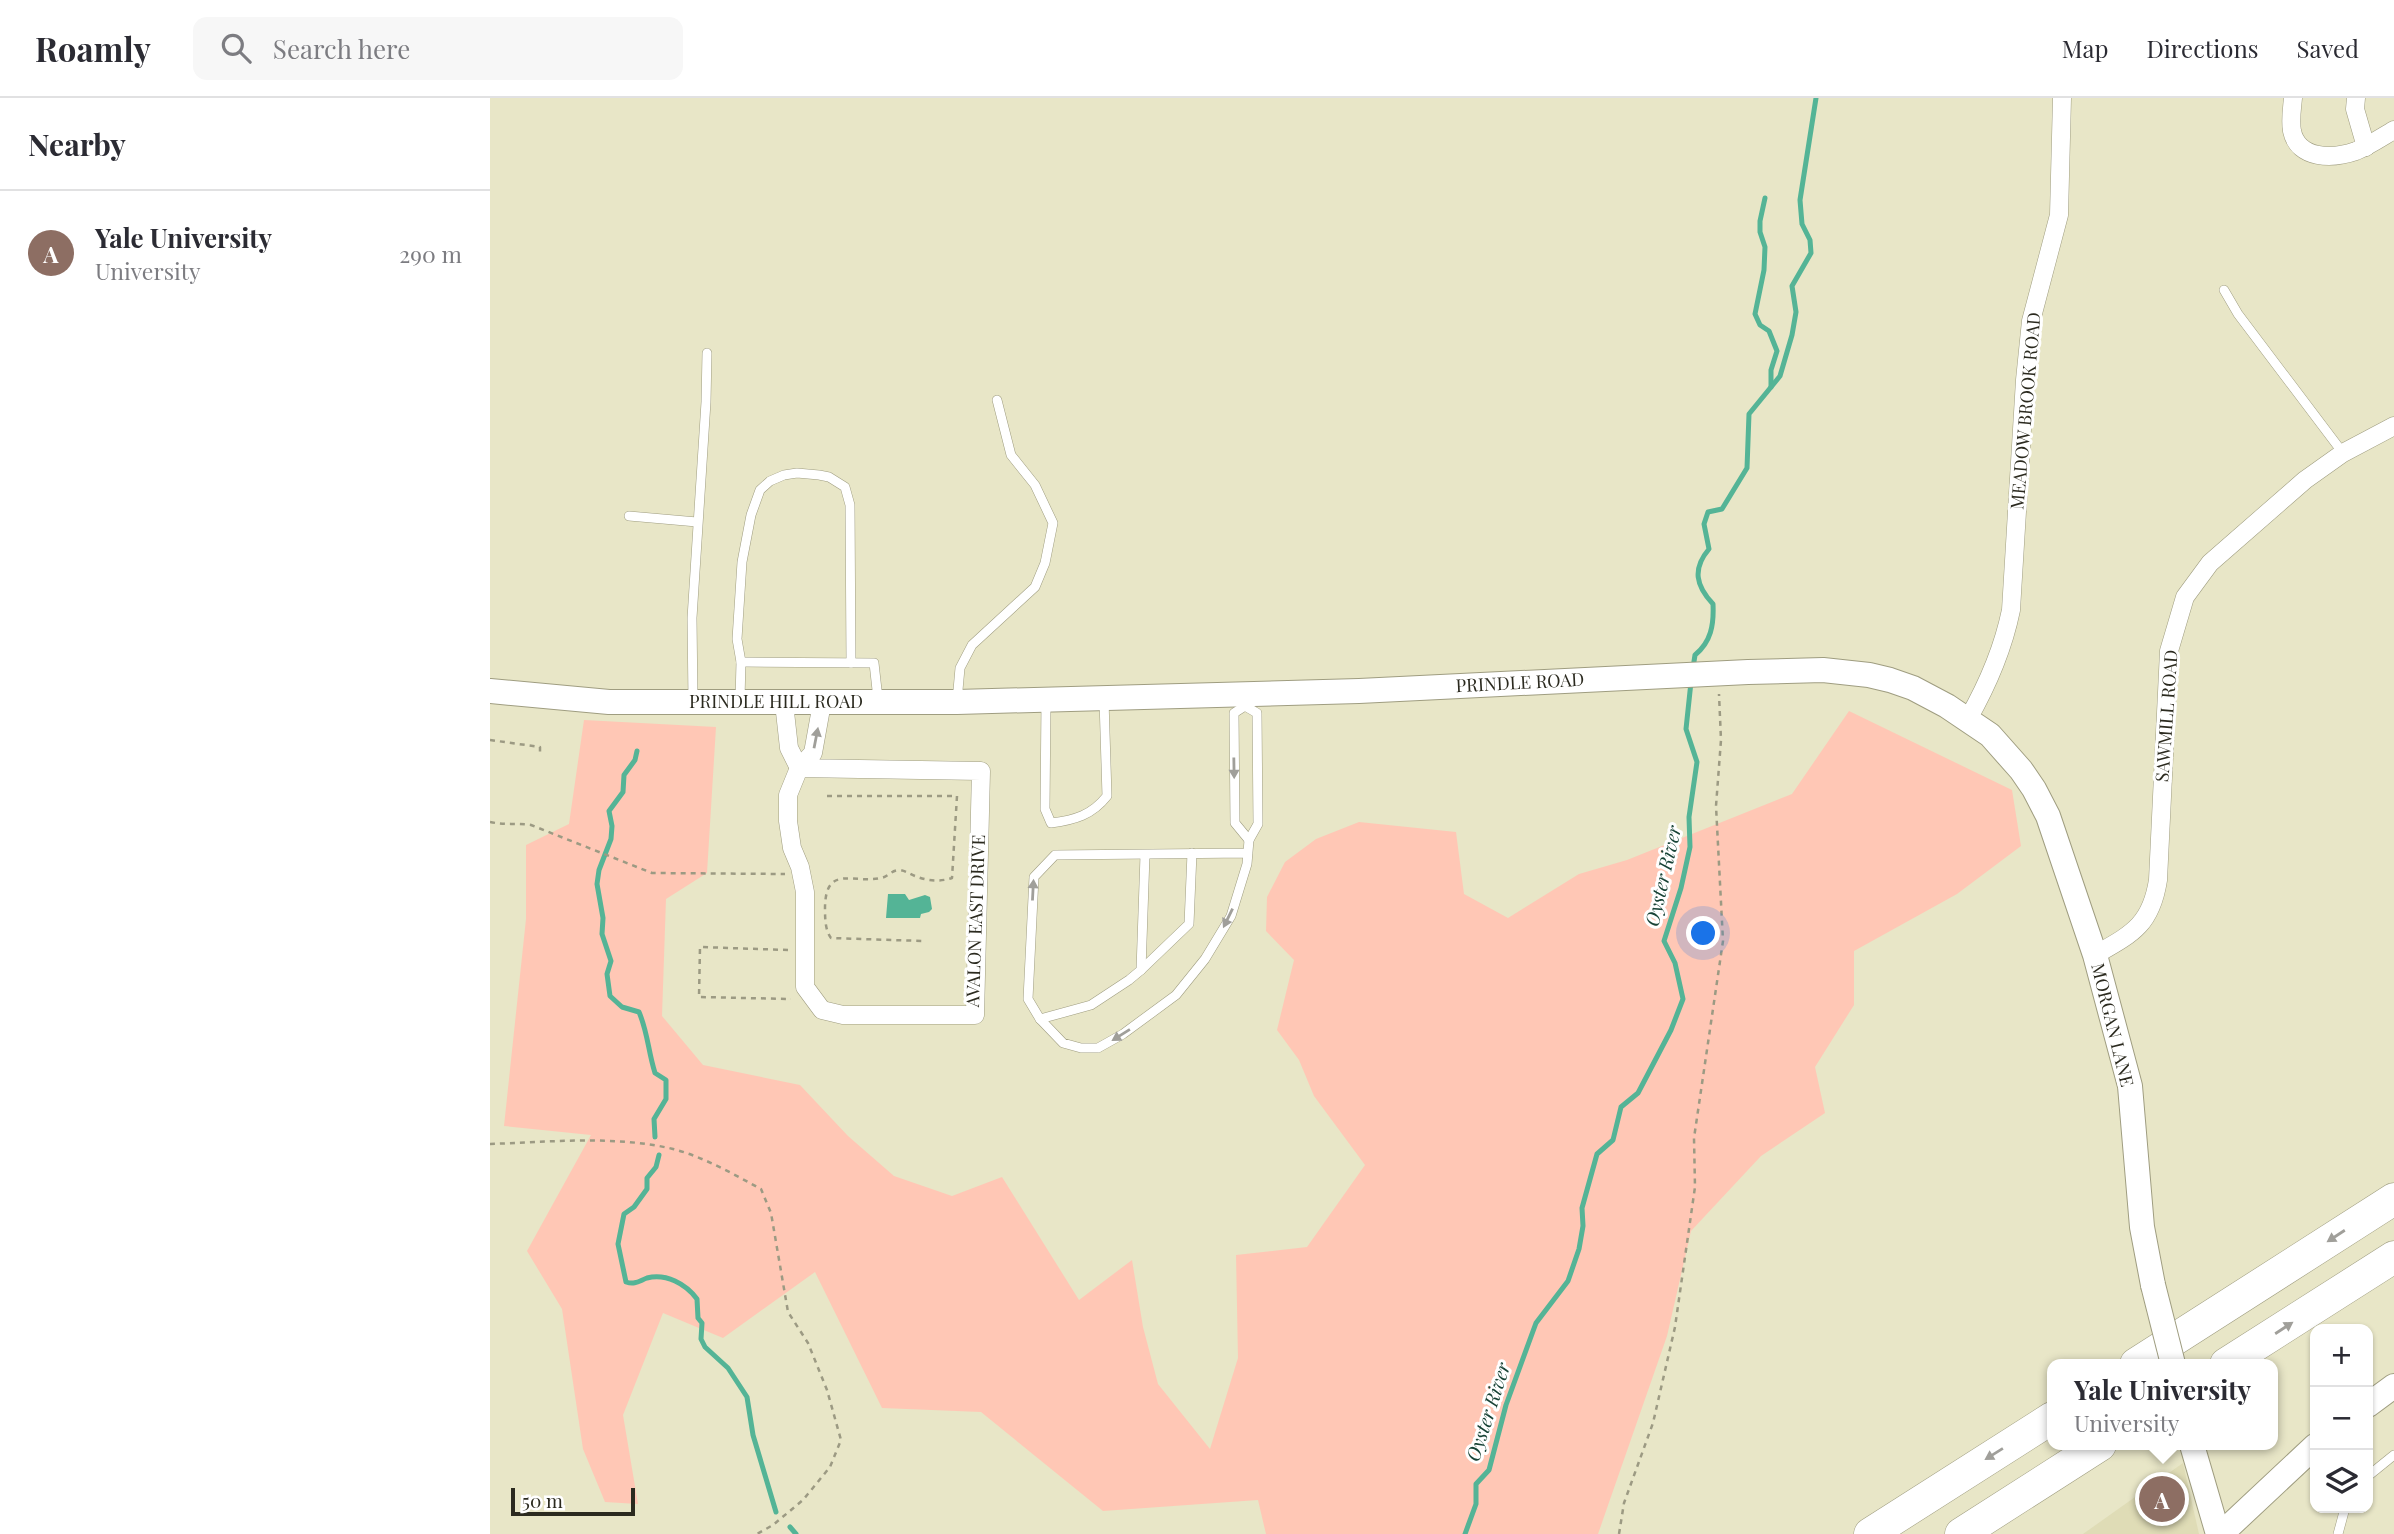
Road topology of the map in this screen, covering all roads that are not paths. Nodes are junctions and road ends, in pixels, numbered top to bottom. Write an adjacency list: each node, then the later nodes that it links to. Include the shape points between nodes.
1 (2062, 98): 25 (street, MEADOW BROOK ROAD, via 2059,215 2031,321 2011,610 2005,639)
2 (2293, 98): 5 (street, via 2292,130 2306,151 2327,156)
3 (2356, 98): 5 (street)
4 (2394, 130): 5 (street)
5 (2366, 147)
6 (2224, 290): 10 (lane)
7 (707, 353): 12 (lane)
8 (997, 400): 20 (lane, via 1011,455 1035,485 1053,523 1035,587 972,645 960,668)
9 (2394, 426): 10 (street, SAWMILL ROAD)
10 (2343, 453): 31 (street, SAWMILL ROAD, via 2210,563 2185,597 2169,650 2155,898 2137,929)
11 (629, 516): 12 (lane)
12 (697, 522): 19 (lane)
13 (741, 662): 14 (lane); 14 (lane, via 737,639 743,562 755,501 777,477 797,473 829,477 848,491); 21 (lane)
14 (851, 663): 24 (lane, via 874,663)
15 (490, 691): 19 (street, PRINDLE HILL ROAD, via 609,702)
16 (1104, 698): 17 (street, PRINDLE ROAD); 17 (lane, via 1107,796 1077,819 1051,823 1045,809); 18 (street, PRINDLE ROAD)
17 (1054, 699): 20 (street, PRINDLE HILL ROAD)
18 (1245, 700): 25 (street, PRINDLE ROAD, via 1823,670 1869,675 1913,688); 27 (lane, via 1257,713 1258,824); 27 (lane, one-way to 27, via 1234,713 1235,823)
19 (693, 702): 21 (street, PRINDLE HILL ROAD)
20 (957, 702): 24 (street, PRINDLE HILL ROAD)
21 (740, 703): 22 (street, PRINDLE HILL ROAD)
22 (784, 703): 23 (street, PRINDLE HILL ROAD); 26 (street, via 789,748)
23 (822, 703): 24 (street, PRINDLE HILL ROAD); 26 (street, AVALON EAST DRIVE, one-way to 23, via 813,753)
24 (879, 703)
25 (1968, 719): 31 (street, MORGAN LANE, via 2008,754 2034,789 2048,816)
26 (799, 768): 26 (street, AVALON EAST DRIVE, via 788,795 788,821 805,892 805,987 809,994 822,1010 843,1015 975,1015 981,771)
27 (1249, 840): 29 (lane)
28 (1192, 853): 29 (lane); 30 (lane); 32 (lane, via 1189,924)
29 (1248, 853): 33 (lane, one-way to 33, via 1231,916 1176,995 1098,1048 1063,1043)
30 (1145, 855): 32 (lane); 33 (lane, one-way to 30, via 1028,999 1034,877 1055,855)
31 (2095, 955): 37 (street, MORGAN LANE, bridge, via 2130,1086 2142,1227)
32 (1141, 970): 33 (lane, via 1090,1005)
33 (1040, 1019)
34 (2394, 1199): 36 (highway, one-way to 36)
35 (2394, 1257): 38 (highway, one-way to 35)
36 (2144, 1359)
37 (2172, 1359)
38 (2234, 1359)
39 (2394, 1386): 40 (street)
40 (2373, 1401)
41 (2047, 1421): 48 (highway, one-way to 48)
42 (2092, 1450): 49 (highway)
43 (2193, 1450): 50 (street)
44 (2311, 1450): 50 (street)
45 (2394, 1455): 46 (lane)
46 (2373, 1472)
47 (2344, 1513): 51 (lane)
48 (1870, 1534)
49 (1961, 1534)
50 (2220, 1534)
51 (2338, 1534)

